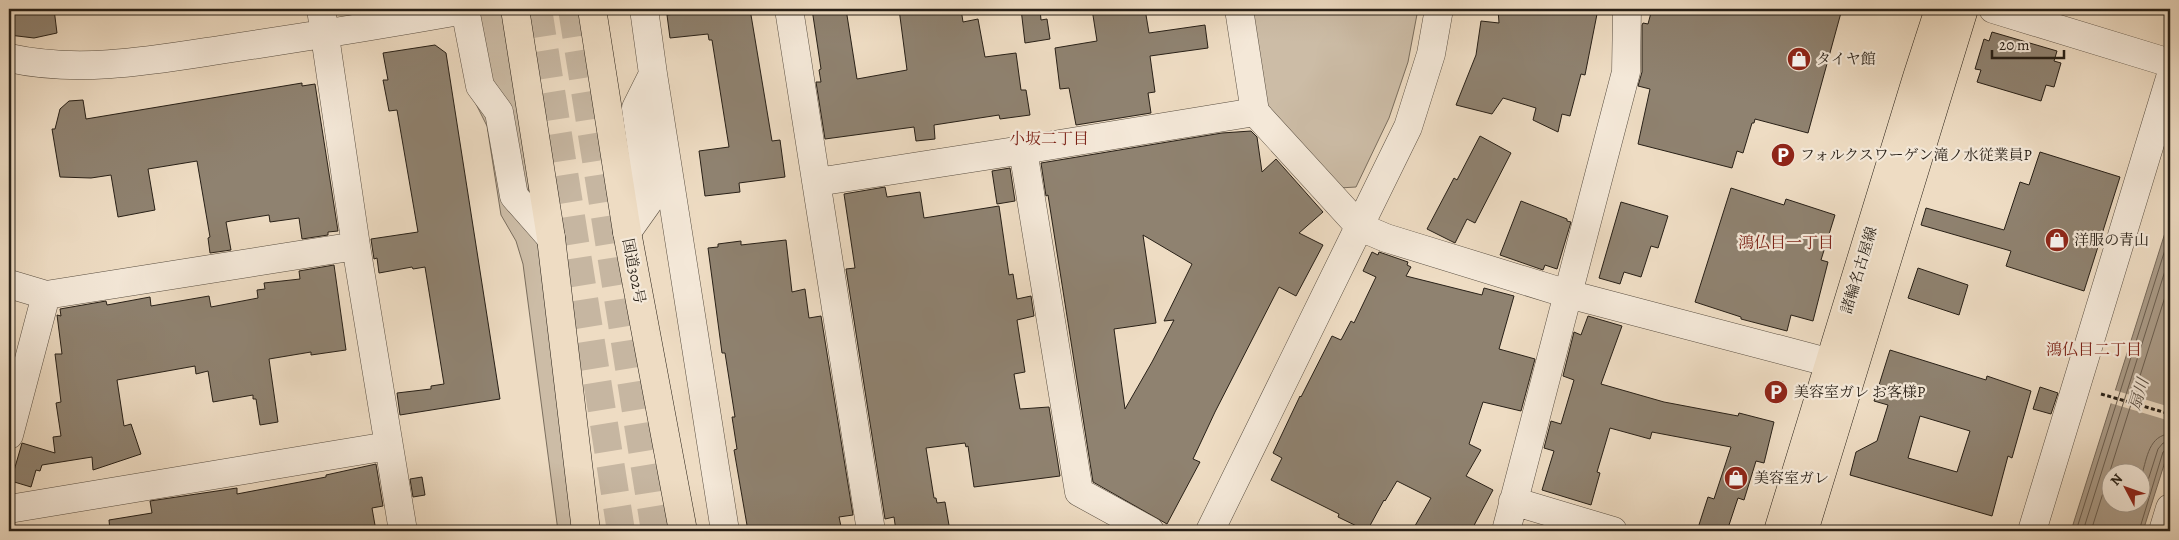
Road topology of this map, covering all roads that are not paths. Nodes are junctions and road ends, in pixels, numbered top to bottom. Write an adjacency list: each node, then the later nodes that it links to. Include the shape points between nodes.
1 (465, 9): 12 (street); 22 (street, via 480,86 499,112 514,196)
2 (515, 9): 22 (main road)
3 (592, 9): 21 (main road, 国道302号)
4 (644, 9): 15 (street)
5 (789, 9): 19 (street)
6 (1239, 9): 17 (street)
7 (1439, 9): 20 (street, via 1431,54 1408,127)
8 (1626, 9): 25 (street, via 1626,72)
9 (1939, 9): 27 (main road, 諸輪名古屋線)
10 (1964, 9): 43 (main road, 諸輪名古屋線)
11 (1993, 9): 14 (street)
12 (323, 22): 13 (street, via 120,65 29,62); 23 (street)
13 (9, 58)
14 (2170, 63)
15 (652, 74): 21 (street, via 636,108 649,201); 36 (street)
16 (2170, 78): 44 (street)
17 (1255, 112): 18 (street); 20 (street)
18 (1024, 150): 19 (street); 38 (street, via 1079,492)
19 (817, 182): 37 (street)
20 (1360, 227): 25 (street); 39 (street)
21 (627, 232): 35 (main road, 国道302号)
22 (551, 238): 34 (main road)
23 (356, 246): 26 (street); 29 (street)
24 (9, 284): 26 (street)
25 (1568, 294): 27 (street); 30 (street)
26 (46, 295): 28 (street)
27 (1831, 363): 42 (main road, 諸輪名古屋線)
28 (9, 434)
29 (388, 446): 32 (street); 33 (street)
30 (1514, 501): 40 (street); 41 (street)
31 (2170, 508): 45 (street)
32 (9, 509)
33 (403, 531)
34 (586, 531)
35 (683, 531)
36 (725, 531)
37 (871, 531)
38 (1150, 531)
39 (1210, 531)
40 (1506, 531)
41 (1613, 531)
42 (1778, 531)
43 (1804, 531)
44 (2032, 531)
45 (2163, 531)

